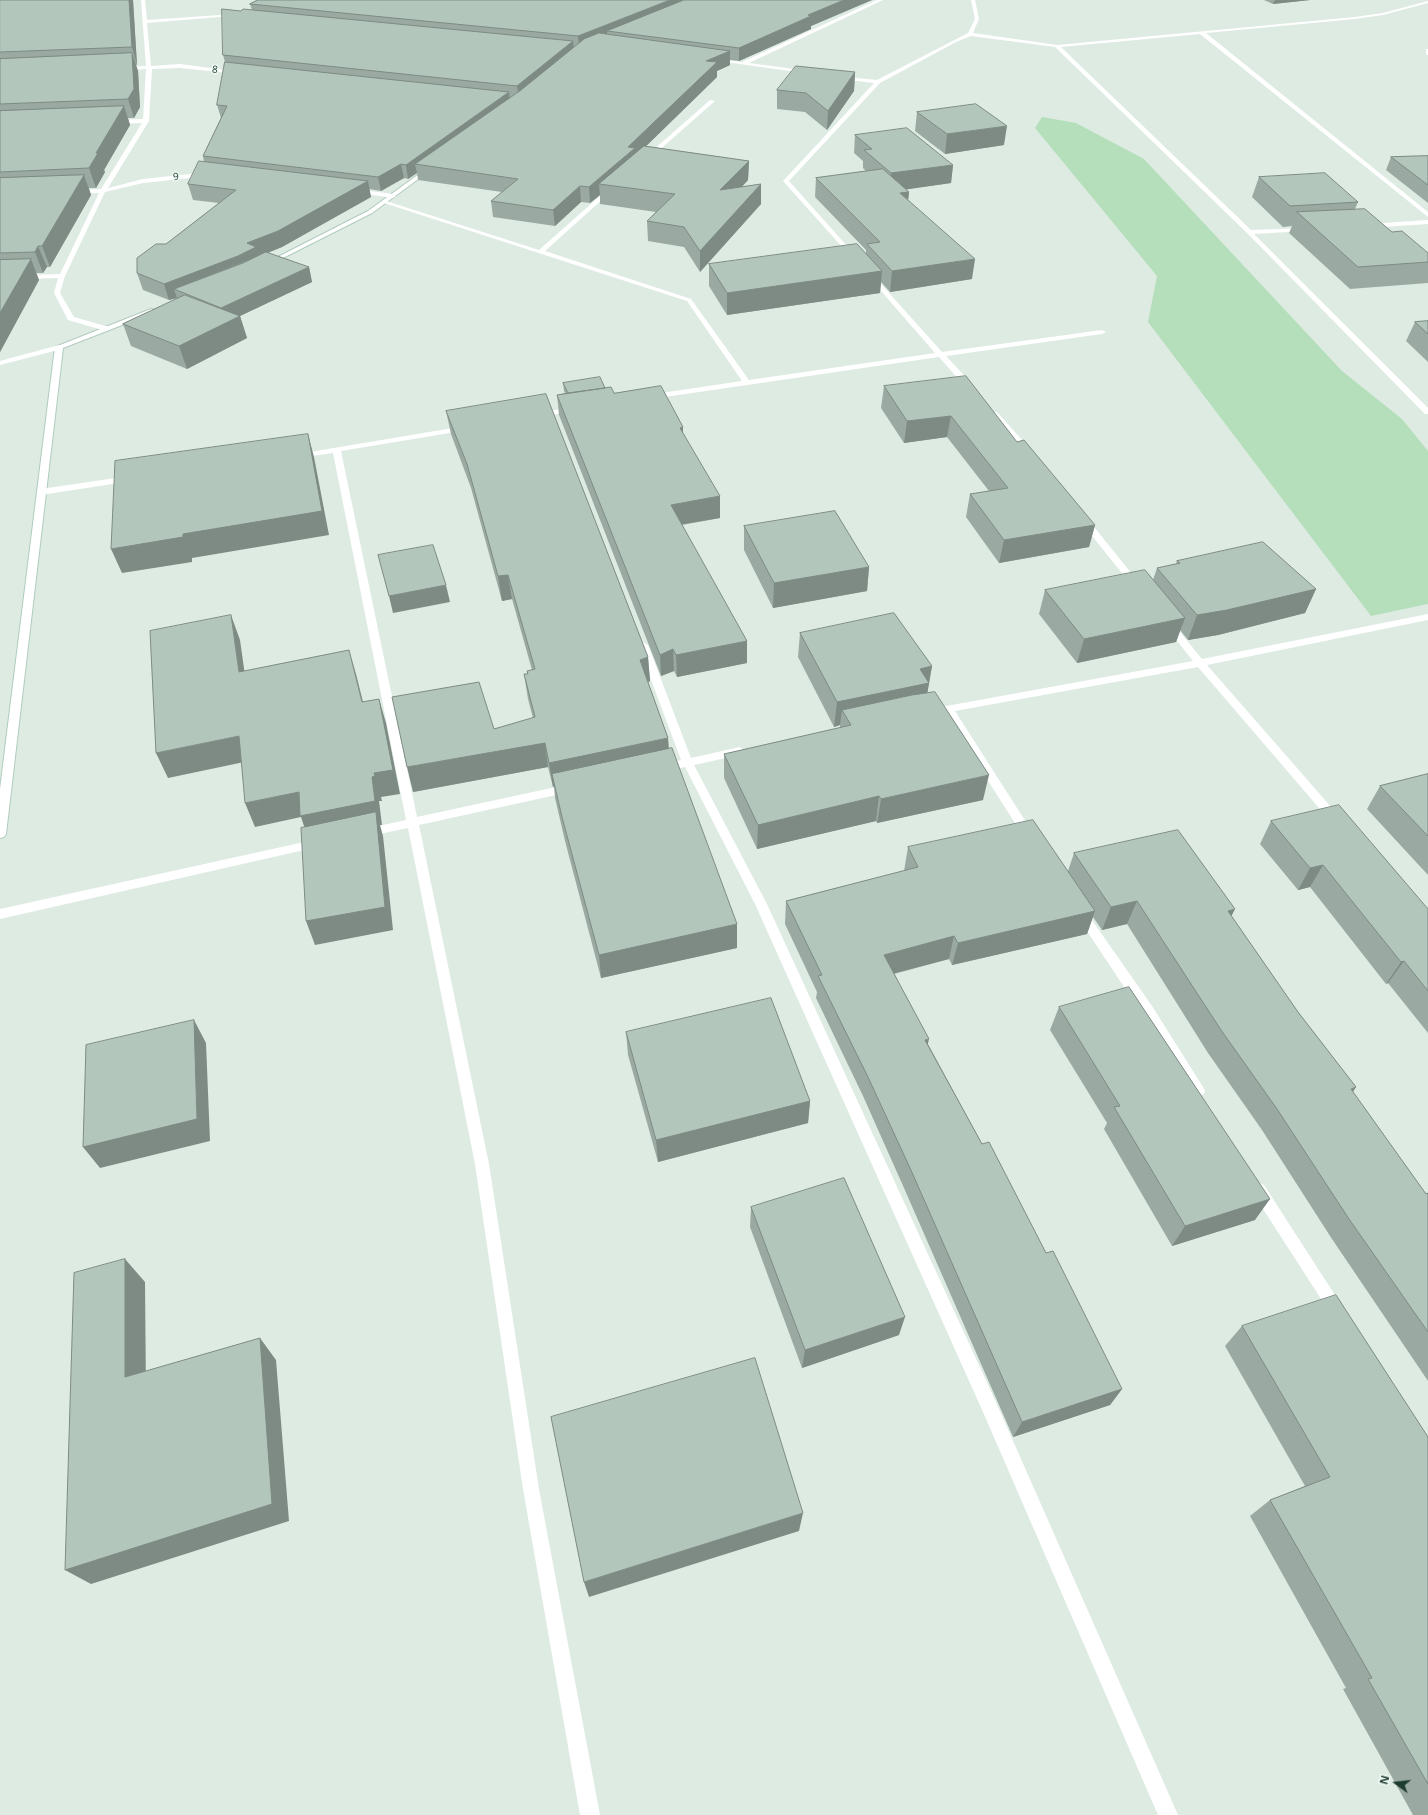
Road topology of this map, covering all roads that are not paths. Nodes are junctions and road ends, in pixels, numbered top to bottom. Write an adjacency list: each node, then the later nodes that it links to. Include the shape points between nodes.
1 (143, 0): 6 (street)
2 (880, 0): 13 (street)
3 (973, 0): 8 (street, via 977,19)
4 (1428, 2): 7 (street, via 1383,14 1355,18)
5 (244, 18): 6 (street, via 220,16)
6 (145, 22): 14 (street)
7 (1202, 33): 9 (street); 32 (street)
8 (970, 34): 9 (street); 19 (street)
9 (1057, 46): 36 (street)
10 (1428, 50): 11 (street)
11 (1428, 54)
12 (704, 59): 13 (street)
13 (743, 64): 17 (street)
14 (149, 68): 15 (street, 8); 16 (street, 8, via 180,66); 21 (street)
15 (118, 69)
16 (243, 73)
17 (818, 74)
18 (833, 76): 19 (street)
19 (878, 82): 45 (street, via 786,181)
20 (712, 101): 24 (street)
21 (146, 121): 22 (street); 28 (street)
22 (107, 123)
23 (436, 163): 30 (street)
24 (641, 164)
25 (219, 175): 28 (street, 9, via 204,173 143,181)
26 (617, 184): 37 (street)
27 (346, 190): 30 (street)
28 (103, 191): 29 (street, 9); 39 (street)
29 (72, 192)
30 (393, 196): 31 (street)
31 (384, 202): 37 (street); 38 (street, via 370,212)
32 (1428, 215)
33 (1428, 222): 34 (street)
34 (1358, 226)
35 (1311, 229): 36 (street)
36 (1249, 232): 52 (street)
37 (540, 252): 47 (street, via 689,300)
38 (258, 268)
39 (62, 276): 40 (street); 42 (street, via 57,293 71,318)
40 (0, 278)
41 (157, 309): 42 (street)
42 (106, 329): 44 (street)
43 (1102, 332): 45 (street)
44 (59, 347): 46 (street); 59 (street)
45 (941, 354): 47 (street); 48 (street)
46 (0, 363)
47 (747, 383): 49 (street)
48 (977, 394)
49 (646, 398)
50 (987, 406): 57 (street)
51 (583, 408): 53 (street, via 553,416)
52 (1428, 412)
53 (529, 416)
54 (475, 426): 55 (street)
55 (337, 450): 56 (street); 72 (street)
56 (290, 457)
57 (1033, 457)
58 (134, 479): 59 (street)
59 (41, 492): 74 (street)
60 (1077, 512): 61 (street)
61 (1141, 590)
62 (1161, 615): 65 (street)
63 (1428, 617): 65 (street)
64 (640, 638): 69 (street)
65 (1200, 663): 66 (street); 73 (street)
66 (948, 710): 67 (street); 77 (street)
67 (921, 713)
68 (749, 749): 69 (street)
69 (688, 763): 70 (street); 84 (street, via 760,904 990,1406)
70 (650, 771)
71 (582, 786): 72 (street)
72 (413, 822): 75 (street); 83 (street, via 482,1164 531,1489)
73 (1339, 823)
74 (0, 834)
75 (351, 836)
76 (328, 841): 79 (street)
77 (1037, 847)
78 (1072, 899): 80 (street, via 1147,1010)
79 (0, 914)
80 (1206, 1104)
81 (1252, 1178): 82 (street)
82 (1346, 1325)
83 (590, 1815)
84 (1168, 1815)

